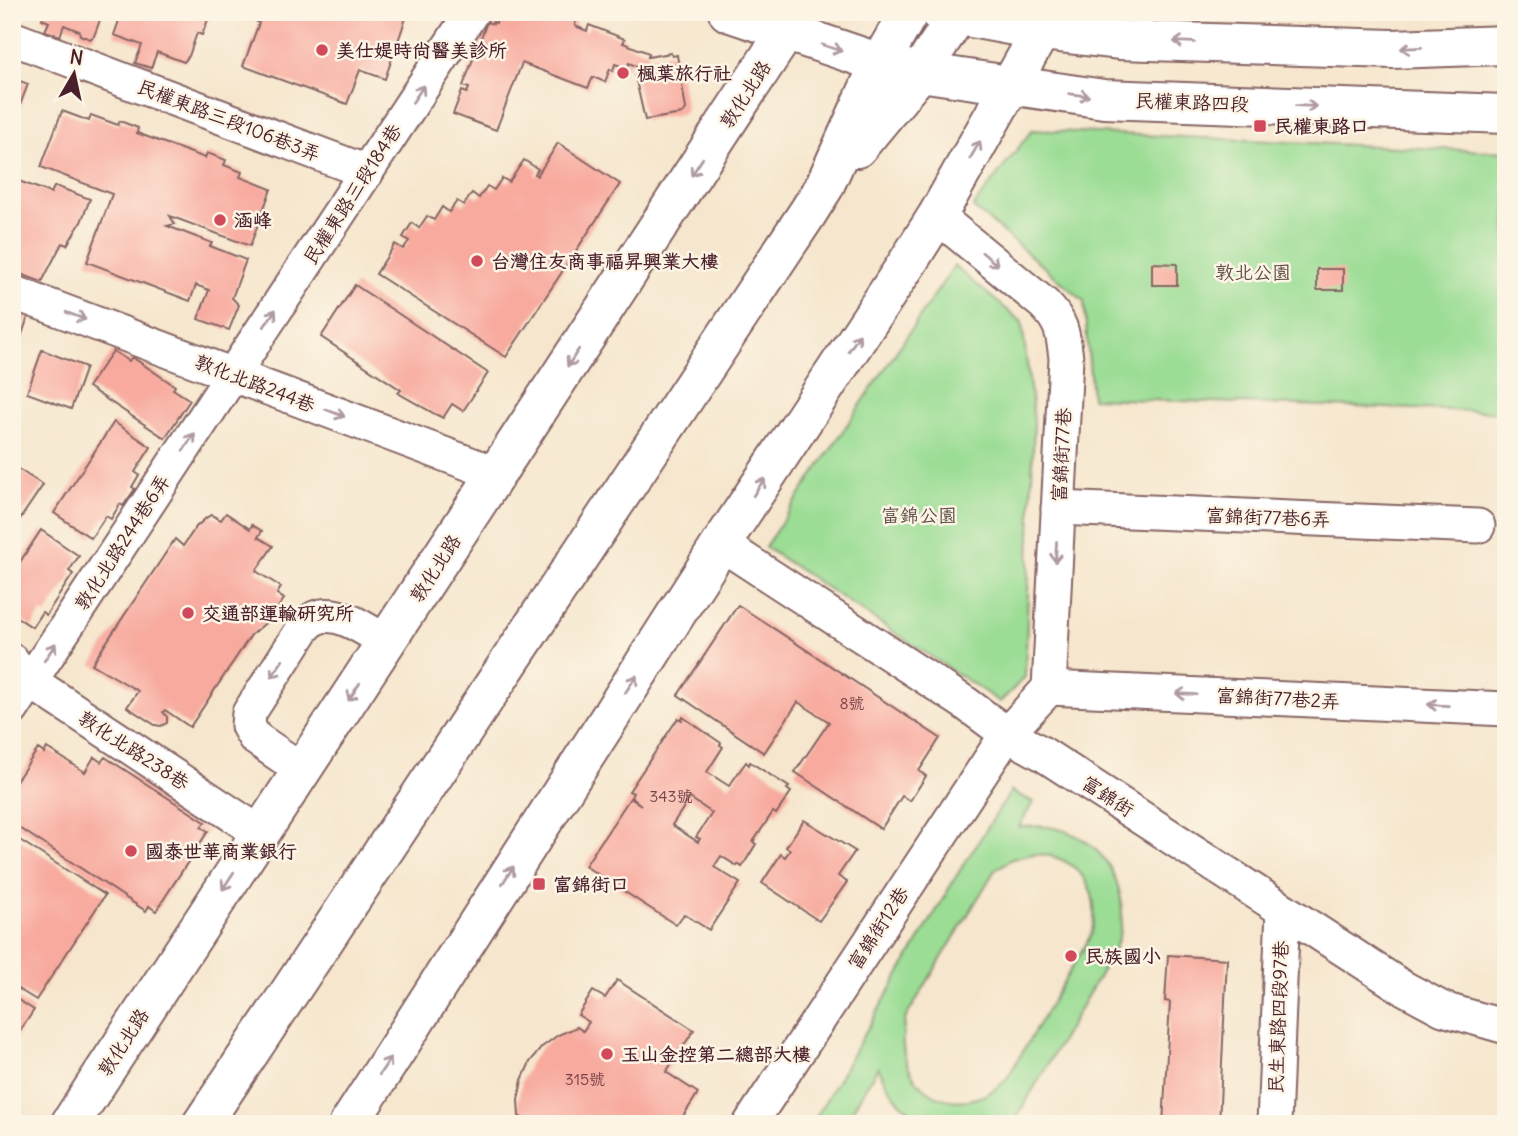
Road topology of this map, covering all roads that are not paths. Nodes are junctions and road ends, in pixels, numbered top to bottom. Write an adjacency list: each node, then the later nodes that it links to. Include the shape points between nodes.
1 (472, 12): 13 (street, 民權東路三段184巷, one-way to 1)
2 (728, 12): 6 (main road, 民權東路四段)
3 (909, 12): 9 (main road)
4 (952, 13): 5 (main road); 10 (main road)
5 (1048, 22): 8 (main road, one-way to 5, via 1378,48 1119,40); 11 (main road)
6 (792, 23): 9 (main road, 民權東路四段, one-way to 9); 18 (main road, 敦化北路, one-way to 18)
7 (12, 38): 13 (street, 民權東路三段106巷3弄)
8 (1506, 45)
9 (880, 63): 10 (main road, 民權東路四段); 14 (main road)
10 (920, 72): 11 (main road, 民權東路四段); 14 (main road)
11 (1012, 85): 12 (main road, 民權東路四段, one-way to 12, via 1104,99); 15 (main road, one-way to 11)
12 (1506, 114)
13 (367, 172): 17 (street, 民權東路三段184巷, one-way to 13)
14 (824, 187): 33 (main road)
15 (937, 216): 19 (street, 富錦街77巷, one-way to 19, via 1057,317 1066,358); 21 (main road, one-way to 15)
16 (12, 292): 17 (street, 敦化北路244巷, one-way to 17)
17 (233, 375): 18 (street, 敦化北路244巷, one-way to 18); 23 (street, 敦化北路244巷6弄, one-way to 17)
18 (497, 474): 22 (main road, 敦化北路)
19 (1058, 508): 20 (street, 富錦街77巷6弄); 24 (street, 富錦街77巷, one-way to 24)
20 (1478, 526)
21 (721, 544): 27 (street, 富錦街); 34 (main road, one-way to 21)
22 (386, 642): 28 (main road, 敦化北路, one-way to 28); 28 (street, one-way to 28, via 333,616 315,618 303,629 249,713 248,726 255,738)
23 (21, 671): 25 (street, 敦化北路244巷6弄); 29 (street, 敦化北路238巷)
24 (1049, 688): 26 (street, 富錦街77巷2弄, one-way to 24); 27 (street)
25 (12, 709)
26 (1506, 709)
27 (1007, 734): 30 (street, 富錦街); 35 (street, 富錦街12巷)
28 (302, 769): 29 (main road, 敦化北路)
29 (260, 832): 32 (main road, 敦化北路, one-way to 32)
30 (1283, 910): 31 (street, 富錦街, via 1402,988 1444,1009); 36 (street, 民生東路四段97巷)
31 (1506, 1027)
32 (70, 1124)
33 (202, 1124)
34 (348, 1124)
35 (750, 1124)
36 (1274, 1124)

